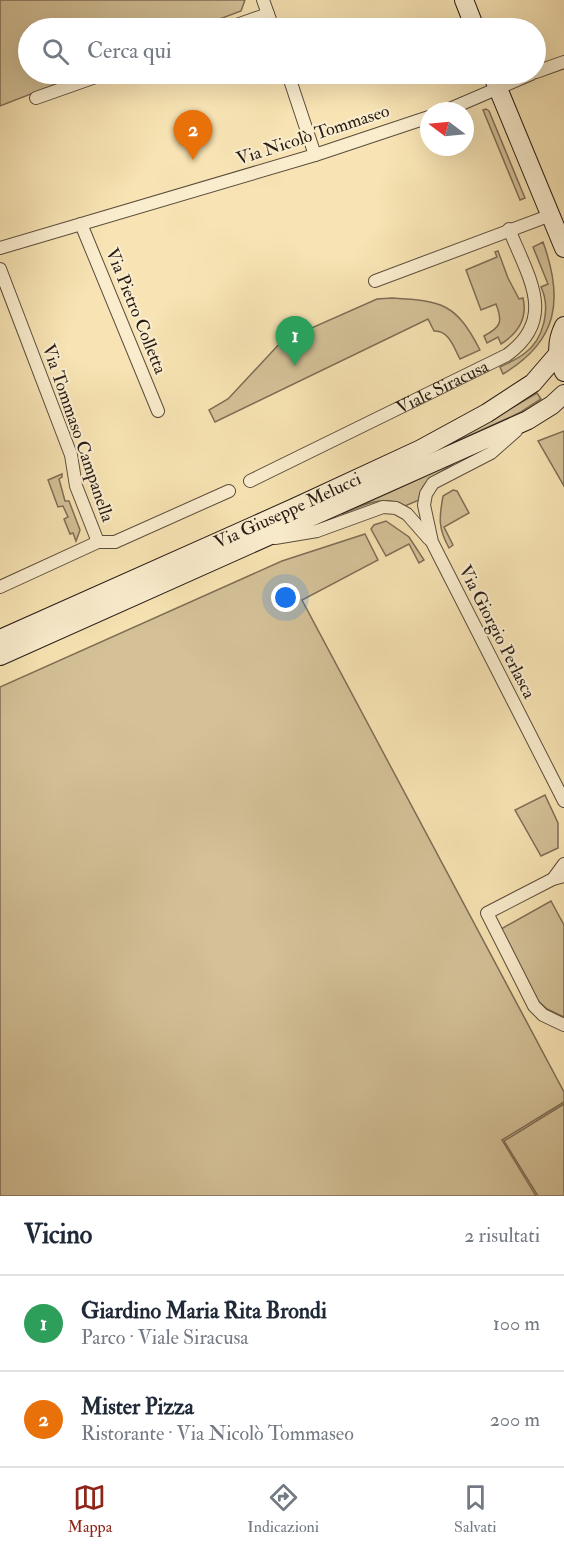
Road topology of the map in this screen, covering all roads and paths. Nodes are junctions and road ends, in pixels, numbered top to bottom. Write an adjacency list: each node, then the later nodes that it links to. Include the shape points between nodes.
1 (263, 0): 3 (street)
2 (464, 0): 6 (main road)
3 (268, 14): 4 (street); 5 (street)
4 (257, 18)
5 (269, 18)
6 (471, 18)
7 (564, 62): 8 (street)
8 (546, 68)
9 (76, 84): 13 (street)
10 (291, 84): 16 (street)
11 (489, 84): 14 (street)
12 (497, 84): 17 (main road)
13 (36, 98)
14 (460, 102)
15 (420, 120): 16 (street, Via Nicolò Tommaseo)
16 (315, 155): 18 (street, Via Nicolò Tommaseo)
17 (550, 215): 19 (street); 20 (main road)
18 (81, 224): 21 (street, Via Nicolò Tommaseo); 28 (street, Via Pietro Colletta)
19 (509, 229): 23 (street); 30 (street, Viale Siracusa, via 536,302 535,321 521,345 507,356)
20 (564, 248)
21 (0, 249)
22 (0, 269): 32 (street, Via Tommaso Campanella, via 71,455 76,486)
23 (375, 281)
24 (564, 326): 25 (main road)
25 (558, 354): 26 (main road); 36 (main road, Via Giuseppe Melucci, via 533,383 421,449)
26 (564, 372)
27 (564, 394): 29 (main road, Via Giuseppe Melucci)
28 (158, 411)
29 (528, 420): 33 (main road, Via Giuseppe Melucci); 34 (street, Via Giorgio Perlasca, via 491,453 433,483 424,506)
30 (250, 482)
31 (229, 491): 32 (street, Via Tommaso Campanella, via 115,542)
32 (98, 542): 35 (street, Via Tommaso Campanella)
33 (256, 542): 34 (street, Via Giorgio Perlasca, via 317,531 383,507 407,514); 37 (main road, Via Giuseppe Melucci)
34 (432, 543): 38 (street, Via Giorgio Perlasca)
35 (0, 587)
36 (0, 639)
37 (0, 656)
38 (564, 801)
39 (564, 864): 40 (street)
40 (558, 878): 41 (street, via 487,913 534,1006)
41 (564, 1025)

